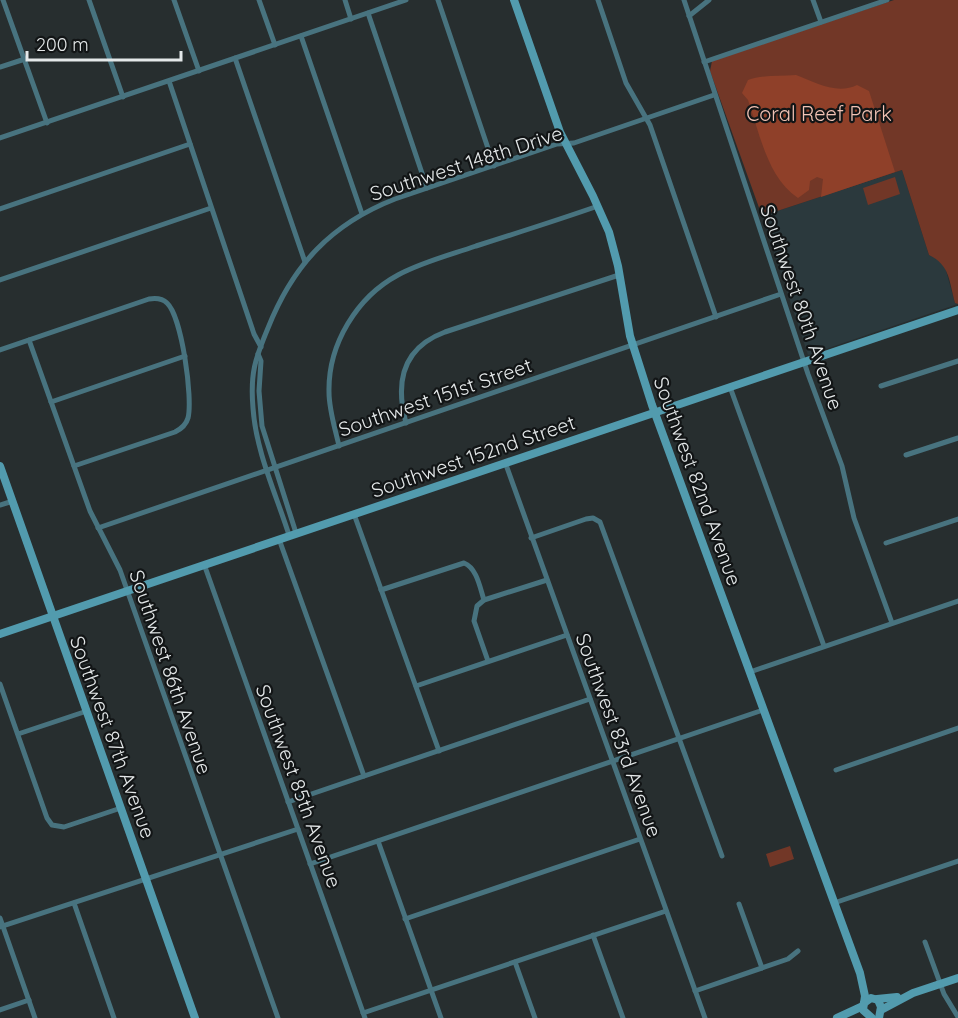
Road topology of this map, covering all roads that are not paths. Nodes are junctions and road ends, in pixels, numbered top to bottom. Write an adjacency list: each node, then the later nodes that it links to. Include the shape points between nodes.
1 (3, 0): 21 (street)
2 (89, 0): 27 (street)
3 (174, 0): 24 (street)
4 (260, 0): 19 (street)
5 (345, 0): 16 (street)
6 (406, 0): 14 (street)
7 (438, 0): 33 (street)
8 (514, 0): 32 (street, Southwest 82nd Avenue)
9 (598, 0): 28 (street, via 626,83)
10 (684, 0): 15 (street, Southwest 80th Avenue)
11 (709, 0): 15 (street)
12 (813, 0): 17 (street)
13 (887, 0): 17 (street)
14 (368, 13): 16 (street); 34 (street)
15 (689, 16): 22 (street, Southwest 80th Avenue)
16 (351, 19): 18 (street)
17 (821, 22): 22 (street)
18 (301, 36): 19 (street); 38 (street)
19 (275, 45): 20 (street)
20 (235, 58): 24 (street); 39 (street)
21 (25, 59): 23 (street); 29 (street)
22 (704, 62): 26 (street, Southwest 80th Avenue)
23 (0, 67)
24 (199, 71): 25 (street)
25 (168, 81): 27 (street); 31 (street)
26 (714, 95): 28 (street, Southwest 148th Drive); 42 (street, Southwest 80th Avenue)
27 (123, 97): 29 (street)
28 (646, 118): 32 (street, Southwest 148th Drive); 44 (street)
29 (47, 123): 30 (street)
30 (0, 138)
31 (190, 144): 36 (street); 37 (street)
32 (565, 144): 33 (street, Southwest 148th Drive); 35 (street, Southwest 82nd Avenue)
33 (494, 166): 34 (street, Southwest 148th Drive)
34 (427, 188): 38 (street, Southwest 148th Drive)
35 (598, 206): 40 (street, Southwest 82nd Avenue); 59 (street, via 420,265 391,279 372,294 350,321 331,368 330,403)
36 (211, 208): 41 (street); 47 (street)
37 (0, 209)
38 (362, 214): 39 (street, Southwest 148th Drive, via 331,235)
39 (304, 262): 47 (street, Southwest 148th Drive, via 284,292)
40 (620, 275): 46 (street, Southwest 82nd Avenue); 57 (street, via 445,332 424,343 409,360 401,381)
41 (0, 280)
42 (781, 294): 44 (street, Southwest 151st Street); 51 (street, Southwest 80th Avenue)
43 (957, 313): 51 (street, Southwest 152nd Street)
44 (716, 317): 46 (street, Southwest 151st Street)
45 (28, 340): 48 (street); 50 (street, via 143,301 161,299 171,309); 55 (street, Southwest 86th Avenue)
46 (632, 345): 56 (street, Southwest 82nd Avenue); 57 (street, Southwest 151st Street)
47 (261, 346): 49 (street, Southwest 148th Drive)
48 (0, 350)
49 (258, 354): 64 (street, via 262,426); 65 (street, via 253,409)
50 (185, 356): 55 (street); 63 (street, via 188,406 182,427)
51 (805, 361): 54 (street, Southwest 152nd Street); 82 (street, Southwest 80th Avenue)
52 (958, 361): 53 (street)
53 (881, 386)
54 (730, 387): 56 (street, Southwest 152nd Street); 85 (street)
55 (51, 402): 63 (street, Southwest 86th Avenue)
56 (654, 412): 61 (street, Southwest 152nd Street); 87 (street, Southwest 82nd Avenue)
57 (406, 423): 59 (street, Southwest 151st Street)
58 (958, 438): 60 (street)
59 (339, 446): 64 (street, Southwest 151st Street)
60 (906, 454)
61 (505, 462): 68 (street, Southwest 152nd Street); 72 (street, Southwest 83rd Avenue)
62 (0, 466): 66 (street, Southwest 87th Avenue)
63 (74, 466): 70 (street, Southwest 86th Avenue)
64 (274, 468): 65 (street, Southwest 151st Street); 71 (street)
65 (267, 470): 70 (street, Southwest 151st Street); 71 (street)
66 (13, 501): 67 (street); 81 (street, Southwest 87th Avenue)
67 (0, 505)
68 (354, 514): 71 (street, Southwest 152nd Street); 77 (street)
69 (958, 519): 74 (street)
70 (98, 528): 78 (street, Southwest 86th Avenue)
71 (293, 534): 73 (street, Southwest 152nd Street)
72 (531, 538): 76 (street, Southwest 83rd Avenue); 95 (street, via 586,519 597,519 604,529)
73 (279, 539): 75 (street, Southwest 152nd Street); 99 (street)
74 (886, 543)
75 (204, 564): 78 (street, Southwest 152nd Street); 100 (street, Southwest 85th Avenue)
76 (547, 580): 79 (street); 84 (street, Southwest 83rd Avenue)
77 (381, 590): 79 (street, via 467,564 475,572); 89 (street)
78 (127, 591): 81 (street, Southwest 152nd Street); 105 (street, Southwest 86th Avenue)
79 (484, 600): 86 (street, via 475,609 474,618)
80 (958, 601): 82 (street)
81 (53, 616): 83 (street, Southwest 152nd Street); 92 (street, Southwest 87th Avenue)
82 (892, 623): 85 (street)
83 (0, 634)
84 (567, 635): 86 (street); 90 (street, Southwest 83rd Avenue)
85 (824, 646): 87 (street)
86 (488, 661): 89 (street)
87 (750, 672): 91 (street, Southwest 82nd Avenue)
88 (0, 684): 94 (street)
89 (416, 686): 96 (street)
90 (590, 699): 96 (street); 97 (street, Southwest 83rd Avenue)
91 (763, 710): 95 (street); 111 (street, Southwest 82nd Avenue)
92 (87, 711): 94 (street); 101 (street, Southwest 87th Avenue)
93 (958, 728): 98 (street)
94 (18, 734): 101 (street, via 53,827 68,826)
95 (680, 739): 97 (street); 106 (street)
96 (439, 750): 99 (street)
97 (613, 761): 103 (street, Southwest 83rd Avenue); 104 (street)
98 (836, 770)
99 (363, 776): 100 (street)
100 (288, 802): 102 (street, Southwest 85th Avenue)
101 (121, 808): 109 (street, Southwest 87th Avenue)
102 (298, 829): 105 (street); 108 (street, Southwest 85th Avenue)
103 (640, 839): 113 (street, Southwest 83rd Avenue); 115 (street)
104 (378, 841): 108 (street); 115 (street)
105 (220, 854): 109 (street); 137 (street, Southwest 86th Avenue)
106 (722, 856)
107 (958, 861): 111 (street)
108 (310, 864): 132 (street, Southwest 85th Avenue)
109 (147, 879): 110 (street); 136 (street, Southwest 87th Avenue)
110 (74, 903): 116 (street); 135 (street)
111 (834, 903): 122 (street, Southwest 82nd Avenue)
112 (739, 904): 121 (street)
113 (666, 911): 117 (street); 126 (street, Southwest 83rd Avenue)
114 (0, 918): 116 (street)
115 (405, 919): 125 (street)
116 (1, 927): 129 (street)
117 (593, 935): 120 (street); 140 (street)
118 (925, 942): 124 (street)
119 (798, 951): 121 (street)
120 (515, 962): 125 (street); 139 (street)
121 (762, 968): 126 (street)
122 (860, 973): 128 (street, Southwest 82nd Avenue); 131 (street, Southwest 82nd Avenue)
123 (958, 978): 124 (street)
124 (940, 984): 127 (street); 133 (street)
125 (431, 990): 132 (street); 138 (street)
126 (695, 991): 141 (street, Southwest 83rd Avenue)
127 (913, 993): 128 (street); 131 (street)
128 (875, 999): 131 (street, Southwest 82nd Avenue, via 881,1004); 131 (street, via 868,999)
129 (29, 1000): 130 (street); 134 (street)
130 (0, 1010)
131 (872, 1012): 142 (street); 143 (street)
132 (364, 1016)
133 (958, 1017)
134 (35, 1018)
135 (114, 1018)
136 (195, 1018)
137 (278, 1018)
138 (441, 1018)
139 (535, 1018)
140 (623, 1018)
141 (705, 1018)
142 (837, 1018)
143 (848, 1018)

